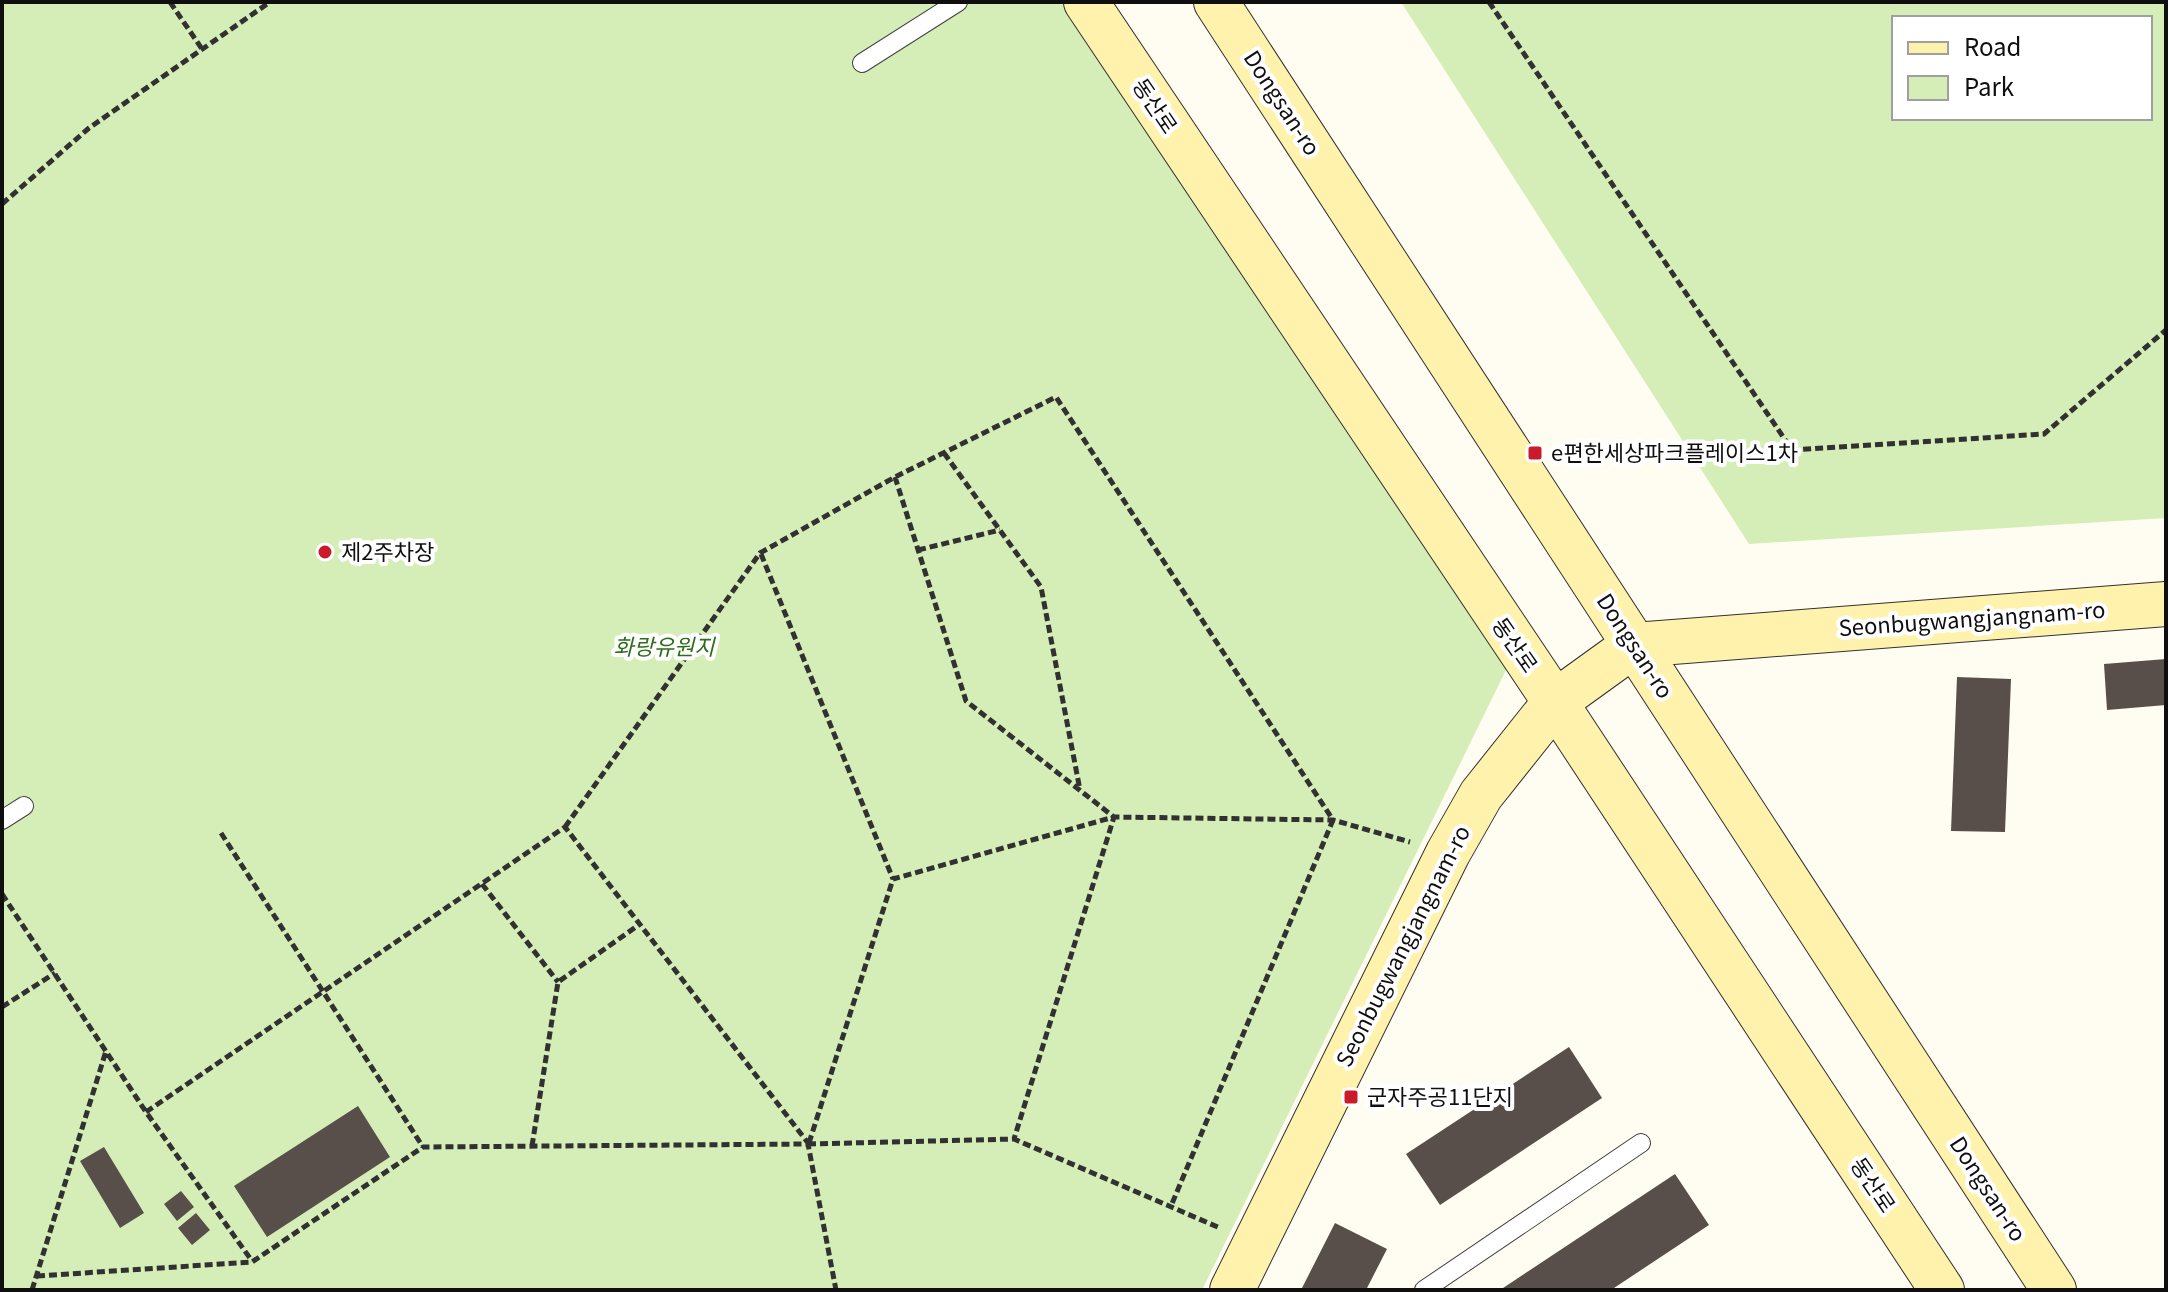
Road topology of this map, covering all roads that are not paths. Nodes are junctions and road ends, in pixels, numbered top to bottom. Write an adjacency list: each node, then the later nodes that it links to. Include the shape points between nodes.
1 (958, 2): 4 (lane)
2 (1086, 2): 7 (street, 동산로)
3 (1216, 2): 6 (street, Dongsan-ro)
4 (862, 63)
5 (2166, 604): 6 (street, Seonbugwangjangnam-ro)
6 (1634, 645): 7 (street, Seonbugwangjangnam-ro); 14 (street, Dongsan-ro)
7 (1555, 702): 11 (street, Seonbugwangjangnam-ro, via 1481,795 1448,853); 13 (street, 동산로)
8 (24, 806): 9 (lane)
9 (2, 820)
10 (1641, 1143): 12 (lane)
11 (1232, 1290)
12 (1424, 1290)
13 (1942, 1290)
14 (2054, 1290)

